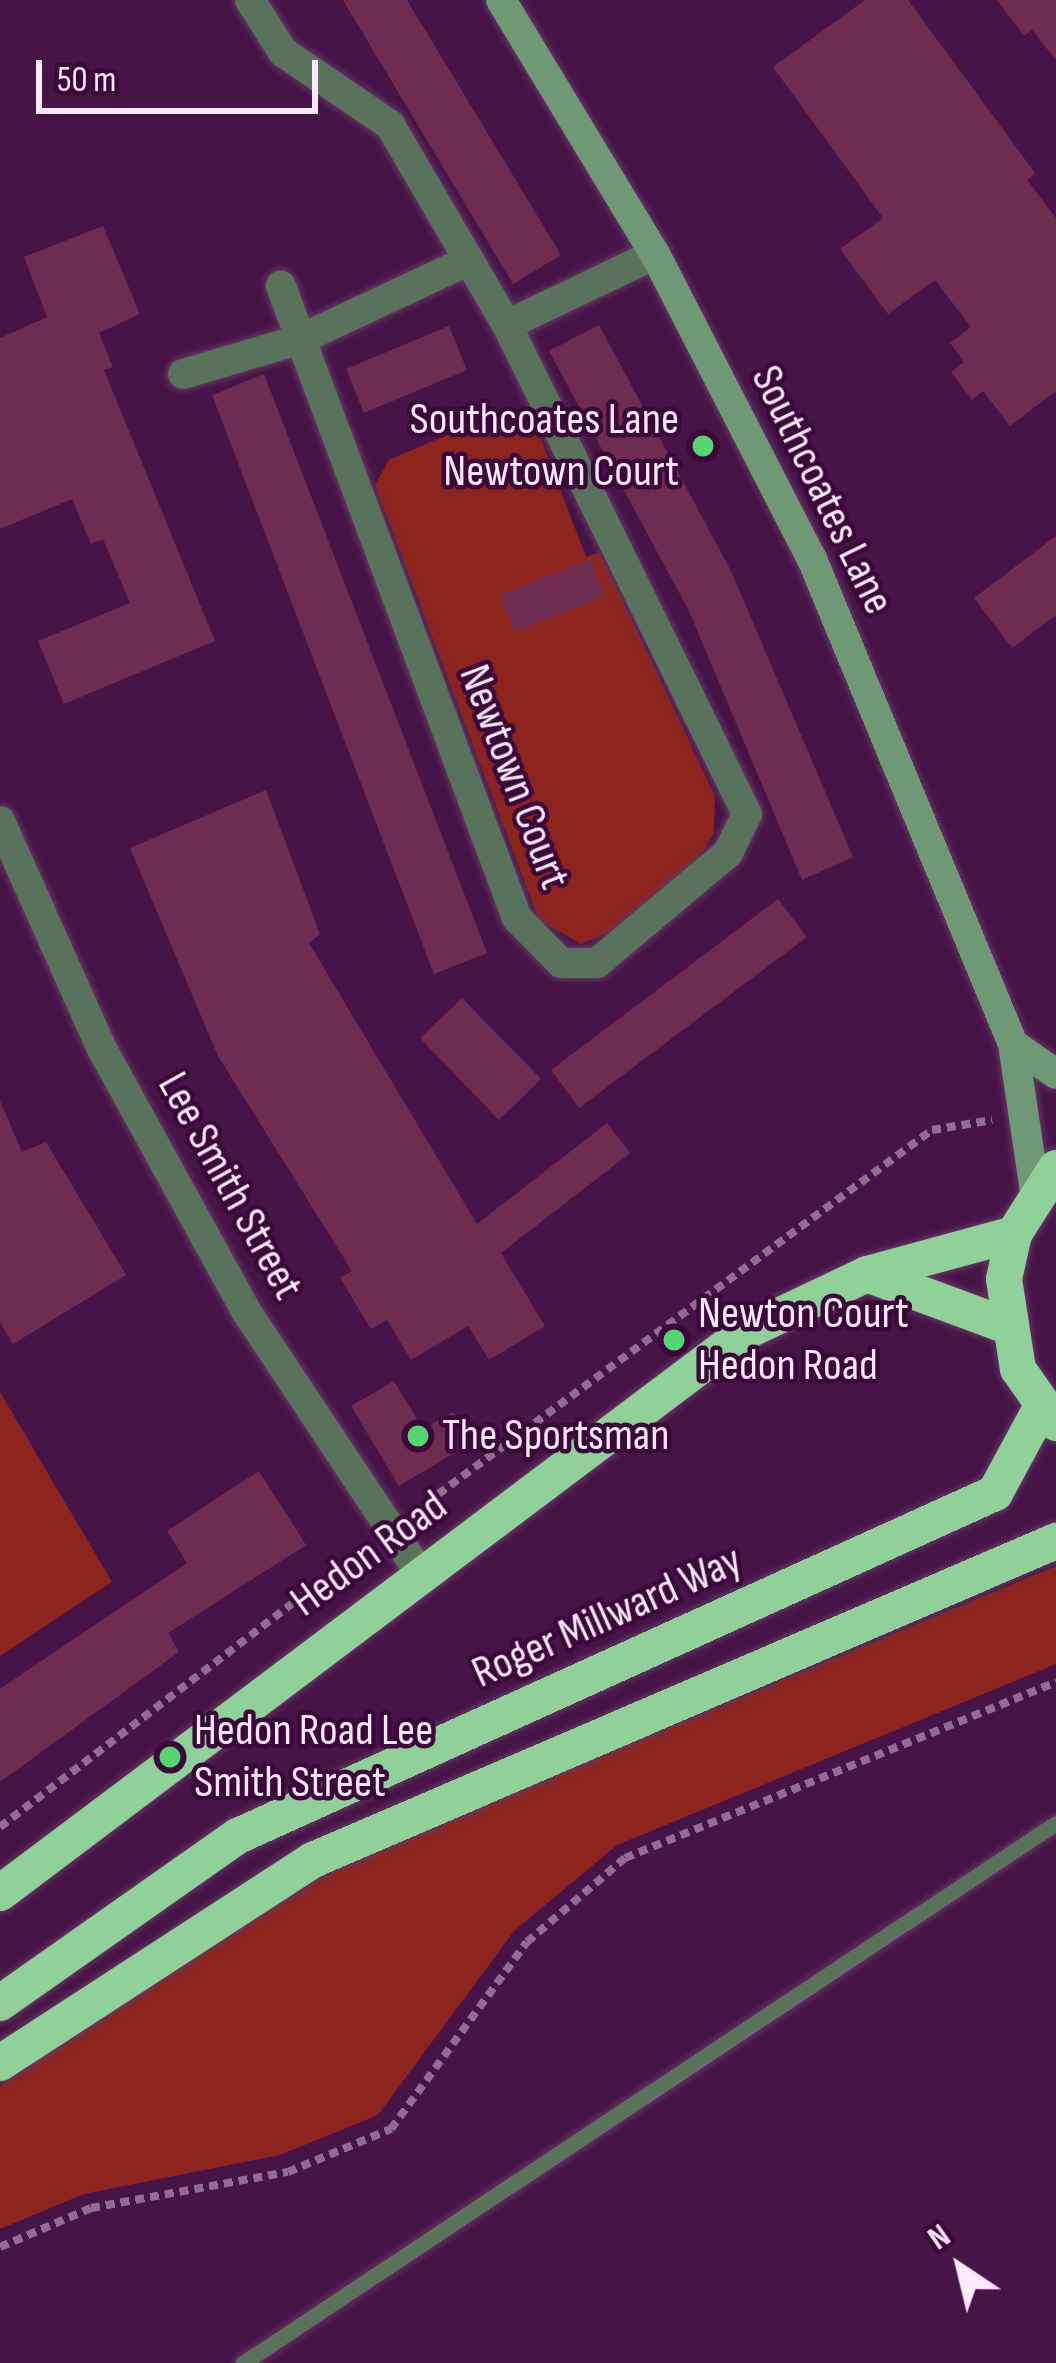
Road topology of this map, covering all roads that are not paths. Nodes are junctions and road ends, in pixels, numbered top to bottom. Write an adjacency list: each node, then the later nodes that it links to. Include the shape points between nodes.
1 (250, 0): 4 (street, Newtown Court, via 283,52 390,125)
2 (508, 4): 3 (street, Southcoates Lane)
3 (655, 254): 6 (street); 10 (street, Southcoates Lane, via 812,559)
4 (463, 263): 6 (street, Newtown Court); 7 (street)
5 (281, 286): 7 (street, Newtown Court)
6 (507, 325): 7 (street, Newtown Court, via 747,814 728,854 598,963 561,963 517,918)
7 (302, 338): 8 (street)
8 (184, 374)
9 (0, 821): 18 (street, Lee Smith Street, via 145,1129 246,1311)
10 (1013, 1044): 11 (street); 12 (street, Southcoates Lane)
11 (1056, 1074)
12 (1046, 1180): 13 (highway)
13 (1014, 1234): 14 (highway, Hedon Road); 15 (highway)
14 (868, 1274): 15 (highway); 18 (highway, Hedon Road, via 747,1331)
15 (1005, 1325): 16 (highway)
16 (1048, 1416): 21 (highway, Roger Millward Way, via 995,1493 238,1836)
17 (1056, 1541): 22 (highway, via 313,1860)
18 (421, 1574): 20 (highway, Hedon Road)
19 (1056, 1823): 23 (lane)
20 (0, 1893)
21 (0, 2003)
22 (0, 2063)
23 (243, 2363)

